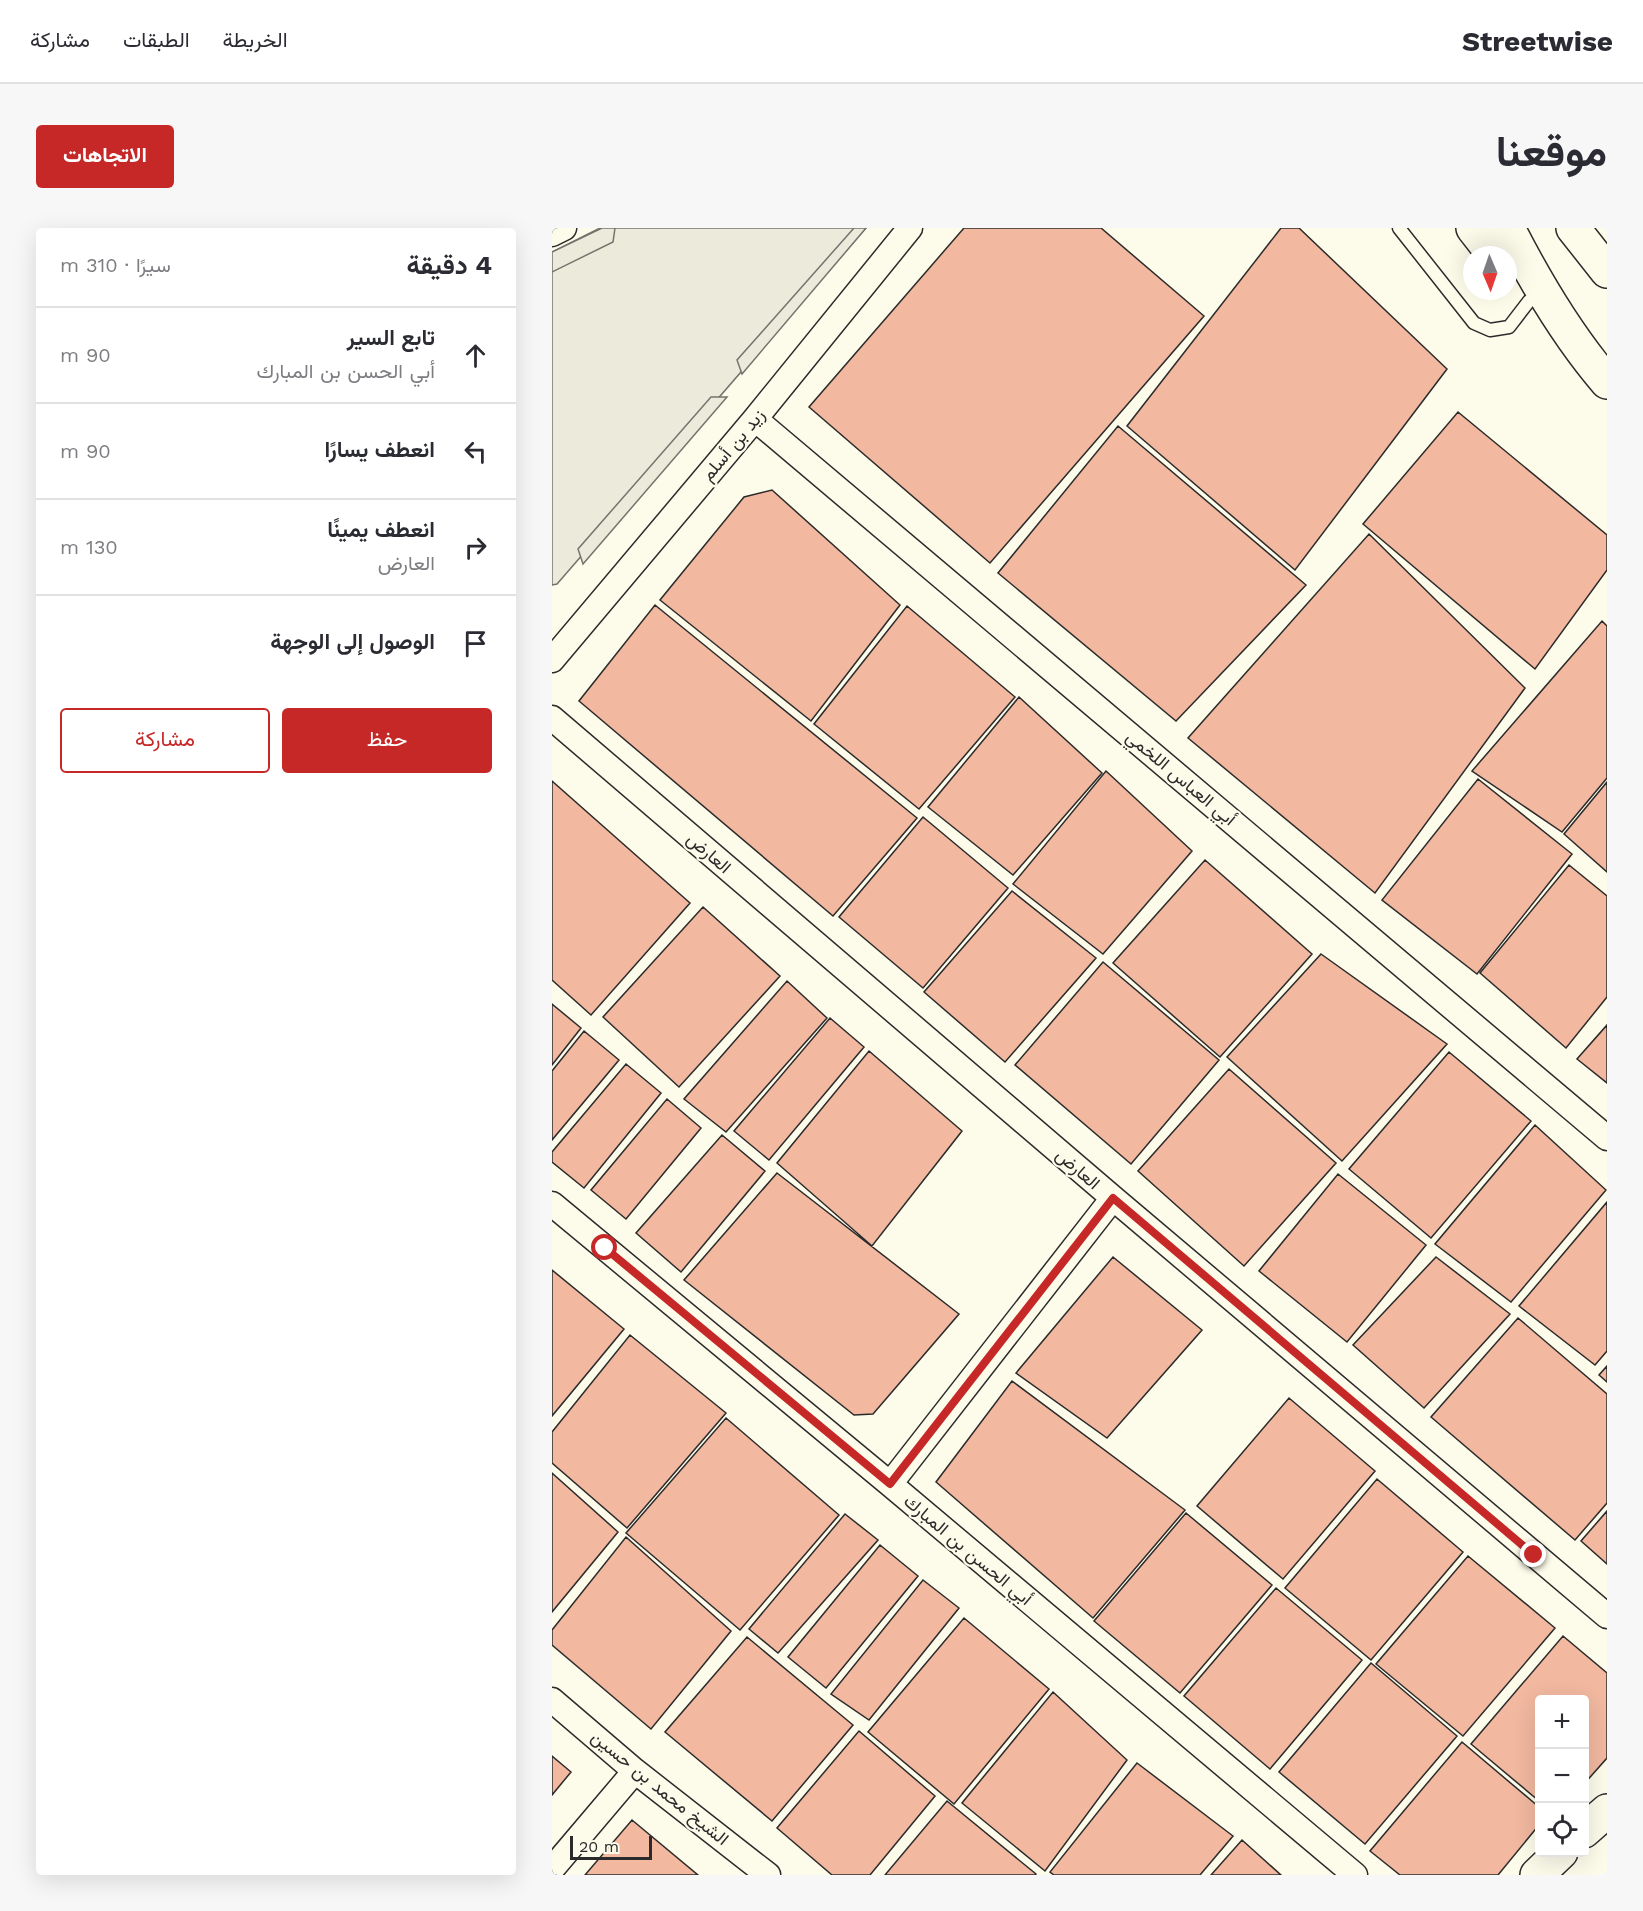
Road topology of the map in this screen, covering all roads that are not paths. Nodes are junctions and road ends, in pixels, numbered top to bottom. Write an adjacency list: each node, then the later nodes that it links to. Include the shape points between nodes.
1 (564, 228): 7 (street)
2 (910, 228): 13 (street, زيد بن أسلم)
3 (1398, 228): 11 (lane, via 1474,323 1490,330 1509,327)
4 (1473, 228): 8 (main road)
5 (1508, 228): 12 (main road, via 1527,266)
6 (1573, 228): 9 (main road)
7 (552, 234)
8 (1487, 246)
9 (1607, 271)
10 (1517, 285): 11 (main road)
11 (1529, 301): 12 (main road)
12 (1599, 373)
13 (755, 419): 14 (street, زيد بن أسلم); 16 (street, أبي العباس اللخمي)
14 (552, 660)
15 (552, 718): 17 (street, العارض)
16 (1607, 1138)
17 (1113, 1198): 19 (street); 20 (street, العارض)
18 (552, 1204): 19 (street, أبي الحسن بن المبارك)
19 (890, 1484): 28 (street, أبي الحسن بن المبارك)
20 (1607, 1616)
21 (552, 1700): 22 (street, الشيخ محمد بن حسين)
22 (635, 1771): 26 (street); 27 (street, الشيخ محمد بن حسين)
23 (1607, 1811): 24 (main road)
24 (1589, 1827)
25 (1556, 1857): 29 (main road)
26 (552, 1869)
27 (768, 1875)
28 (1355, 1875)
29 (1537, 1875)

